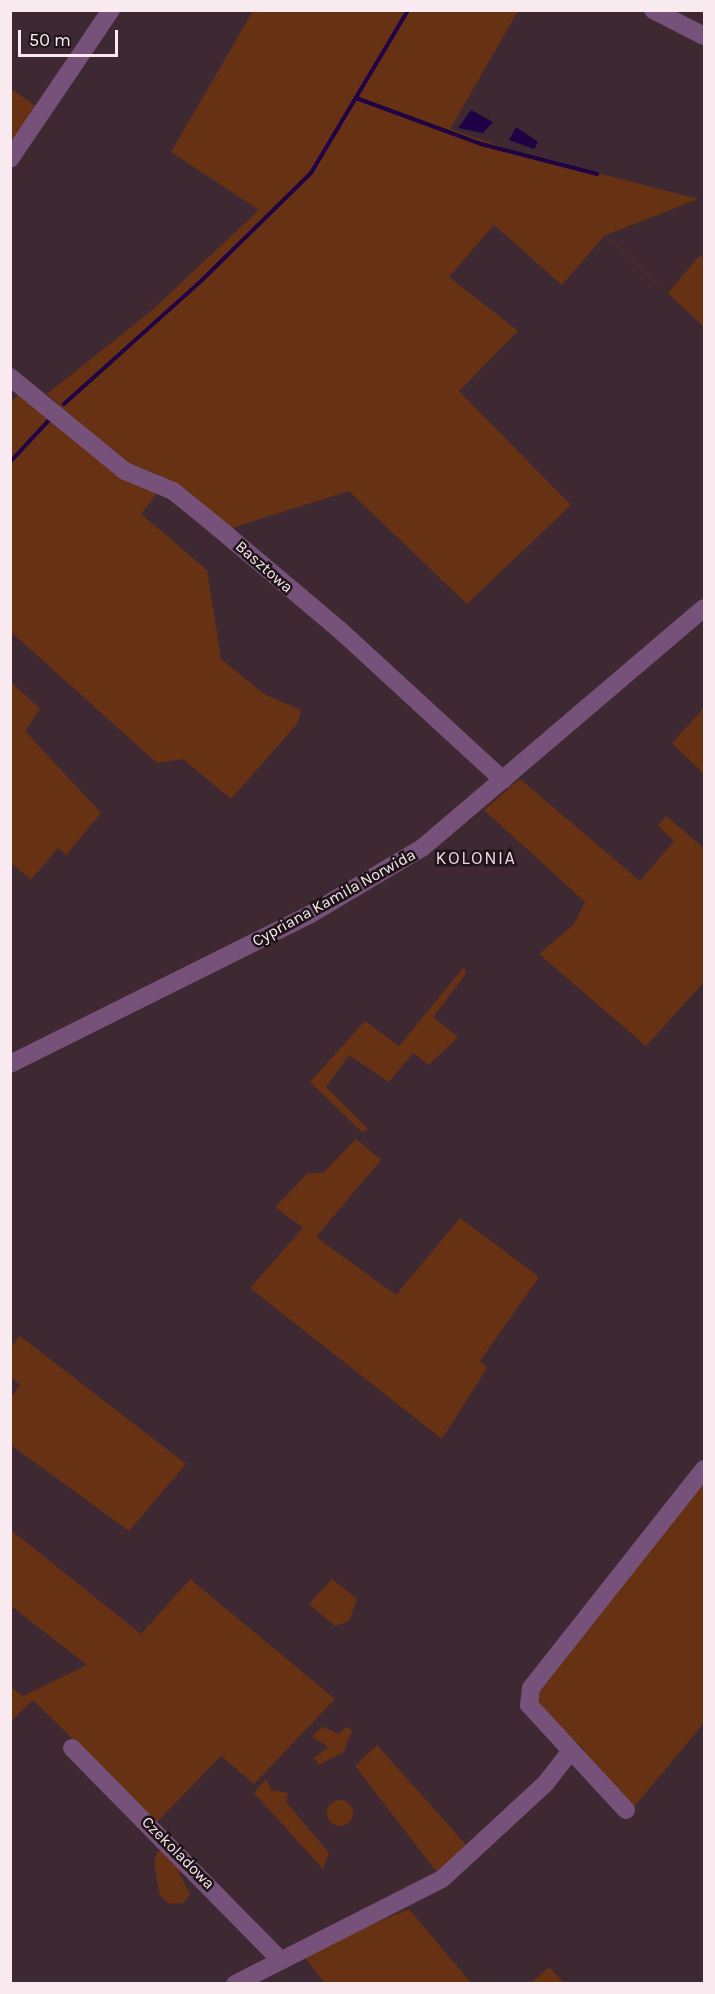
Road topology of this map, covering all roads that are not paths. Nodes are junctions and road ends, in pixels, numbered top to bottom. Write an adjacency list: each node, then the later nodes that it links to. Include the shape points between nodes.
1 (111, 10): 4 (street)
2 (653, 10): 3 (street)
3 (705, 36)
4 (10, 159)
5 (10, 377): 7 (street, Basztowa, via 125,471 173,491 215,525 342,632)
6 (705, 608): 7 (street, Cypriana Kamila Norwida)
7 (503, 780): 8 (street, Cypriana Kamila Norwida, via 422,848 338,899)
8 (10, 1064)
9 (705, 1469): 11 (street, via 531,1688 529,1705)
10 (72, 1748): 13 (street, Czekoladowa)
11 (569, 1753): 12 (street); 13 (street, via 544,1784 442,1879)
12 (626, 1810)
13 (281, 1960): 14 (street)
14 (235, 1983)

